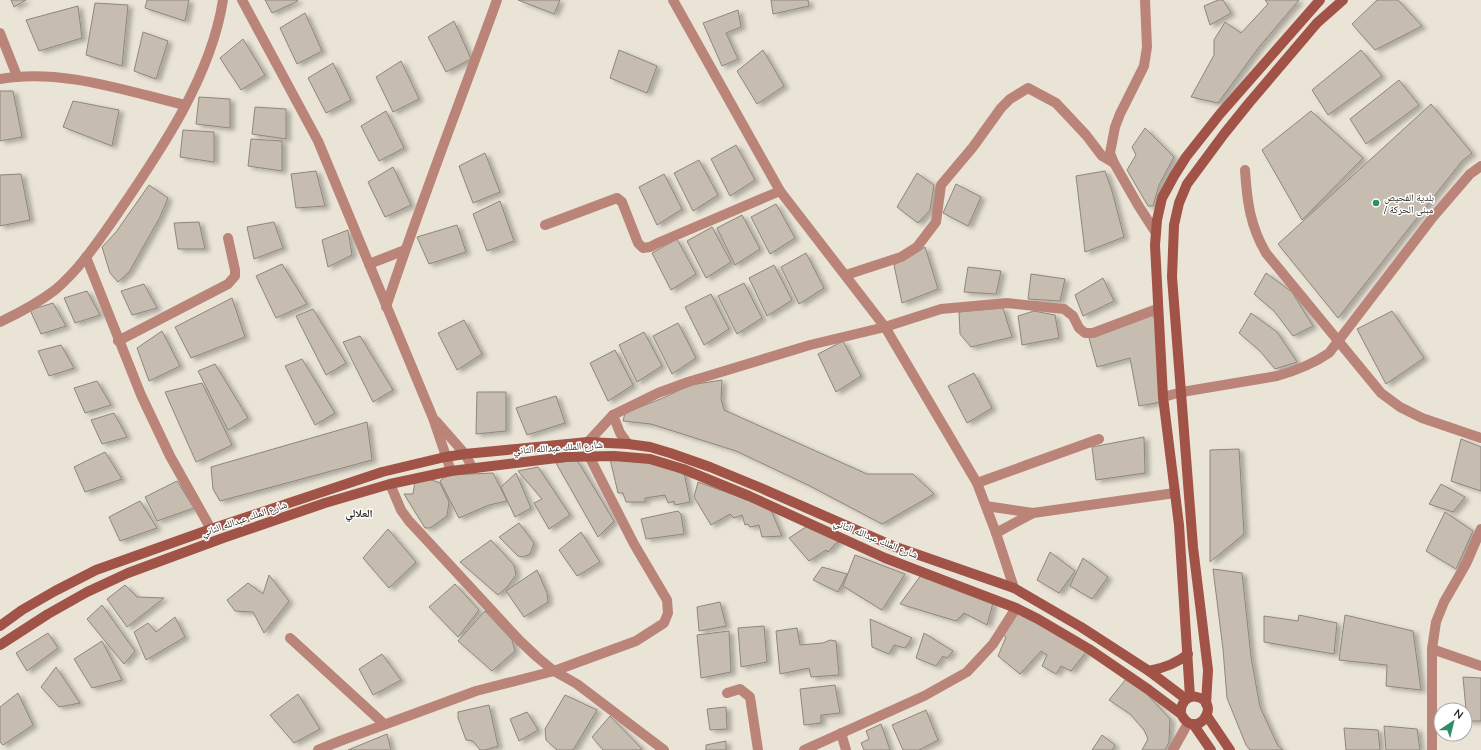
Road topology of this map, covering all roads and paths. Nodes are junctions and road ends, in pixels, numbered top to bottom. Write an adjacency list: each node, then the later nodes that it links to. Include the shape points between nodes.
1 (222, 0): 11 (street, via 208,56)
2 (242, 0): 21 (street, via 318,141)
3 (497, 0): 19 (street)
4 (673, 0): 15 (street)
5 (1145, 0): 12 (street, via 1147,46 1144,66 1115,127 1110,153)
6 (1320, 0): 17 (main road, via 1220,114 1186,157 1162,198)
7 (1343, 0): 29 (main road, via 1317,23 1249,103 1187,184 1181,197 1174,226 1172,277)
8 (0, 34): 9 (street)
9 (17, 76): 10 (street); 11 (street, via 56,77 94,83)
10 (0, 79)
11 (185, 105): 20 (street, via 136,187)
12 (1114, 163): 17 (street); 22 (street, via 1095,149 1086,135 1056,103 1028,88 1001,108 941,185 936,222 916,247 901,257)
13 (1481, 166): 28 (street, via 1470,174 1433,217)
14 (1245, 170): 28 (street, via 1251,221 1257,238 1266,253)
15 (780, 191): 16 (street, via 650,247 643,248 638,243 622,202 617,198); 22 (street)
16 (545, 225)
17 (1156, 233): 24 (main road)
18 (228, 238): 27 (street, via 235,276 228,284)
19 (405, 250): 21 (street); 23 (street)
20 (86, 257): 25 (street, via 55,290 35,304); 27 (street)
21 (369, 264): 23 (street)
22 (846, 275): 26 (street)
23 (386, 307): 32 (street)
24 (1157, 309): 26 (street, via 1084,333 1073,316 1064,310 1007,303 941,309); 30 (main road)
25 (0, 322)
26 (885, 327): 31 (street, via 810,345 688,382 658,393); 42 (street)
27 (118, 341): 47 (street, via 140,395 170,456)
28 (1338, 341): 29 (street, via 1319,360 1290,372); 33 (street, via 1381,393 1400,407 1422,418)
29 (1182, 392): 30 (street); 62 (main road, via 1193,547 1208,670)
30 (1163, 397): 44 (main road)
31 (613, 415): 35 (street); 36 (street, via 620,433)
32 (433, 418): 37 (street); 39 (street)
33 (1481, 438)
34 (1099, 439): 42 (street)
35 (588, 442): 36 (main road, شارع الملك عبدالله الثاني); 37 (main road, شارع الملك عبدالله الثاني); 38 (street)
36 (628, 444): 50 (main road, شارع الملك عبدالله الثاني, via 650,447 710,468 893,546)
37 (465, 454): 39 (main road, شارع الملك عبدالله الثاني); 40 (street)
38 (589, 456): 40 (main road, شارع الملك عبدالله الثاني); 51 (main road, شارع الملك عبدالله الثاني, via 650,459 683,469 750,496 885,558); 58 (street, via 634,544 667,600 668,614 664,623 636,641)
39 (445, 457): 41 (street); 47 (main road, شارع الملك عبدالله الثاني, via 382,472)
40 (473, 468): 41 (main road, شارع الملك عبدالله الثاني)
41 (451, 471): 43 (main road, شارع الملك عبدالله الثاني)
42 (977, 483): 45 (street)
43 (390, 484): 54 (main road, شارع الملك عبدالله الثاني, via 325,503 128,573 48,614); 58 (street, via 409,521 520,641)
44 (1175, 493): 46 (street); 56 (main road)
45 (986, 506): 46 (street); 49 (street)
46 (1033, 513): 49 (street)
47 (212, 529): 52 (main road, شارع الملك عبدالله الثاني, via 96,570 55,590)
48 (1481, 529): 55 (street, via 1466,564 1444,602 1436,622)
49 (996, 533): 50 (street)
50 (1014, 588): 59 (main road, شارع الملك عبدالله الثاني)
51 (1016, 608): 63 (main road, شارع الملك عبدالله الثاني, via 1089,649); 67 (street, via 993,644 967,672 924,696)
52 (0, 626)
53 (290, 638): 65 (street)
54 (0, 646)
55 (1432, 649): 57 (street); 76 (street)
56 (1188, 654): 59 (main road, via 1178,662); 61 (main road)
57 (1481, 666)
58 (554, 671): 65 (street, via 476,691); 69 (street, via 577,684)
59 (1149, 671): 61 (main road, شارع الملك عبدالله الثاني)
60 (726, 693): 70 (street, via 740,689 750,697)
61 (1188, 698): 62 (main road, via 1197,697); 63 (main road, via 1182,703)
62 (1206, 704): 64 (main road)
63 (1181, 714): 66 (main road)
64 (1207, 716): 66 (main road, via 1199,723); 75 (main road)
65 (384, 724): 68 (street)
66 (1191, 724): 73 (street); 74 (main road)
67 (841, 733): 71 (street); 72 (street)
68 (318, 750)
69 (664, 750)
70 (758, 750)
71 (804, 750)
72 (846, 750)
73 (1173, 750)
74 (1211, 750)
75 (1230, 750)
76 (1432, 750)

